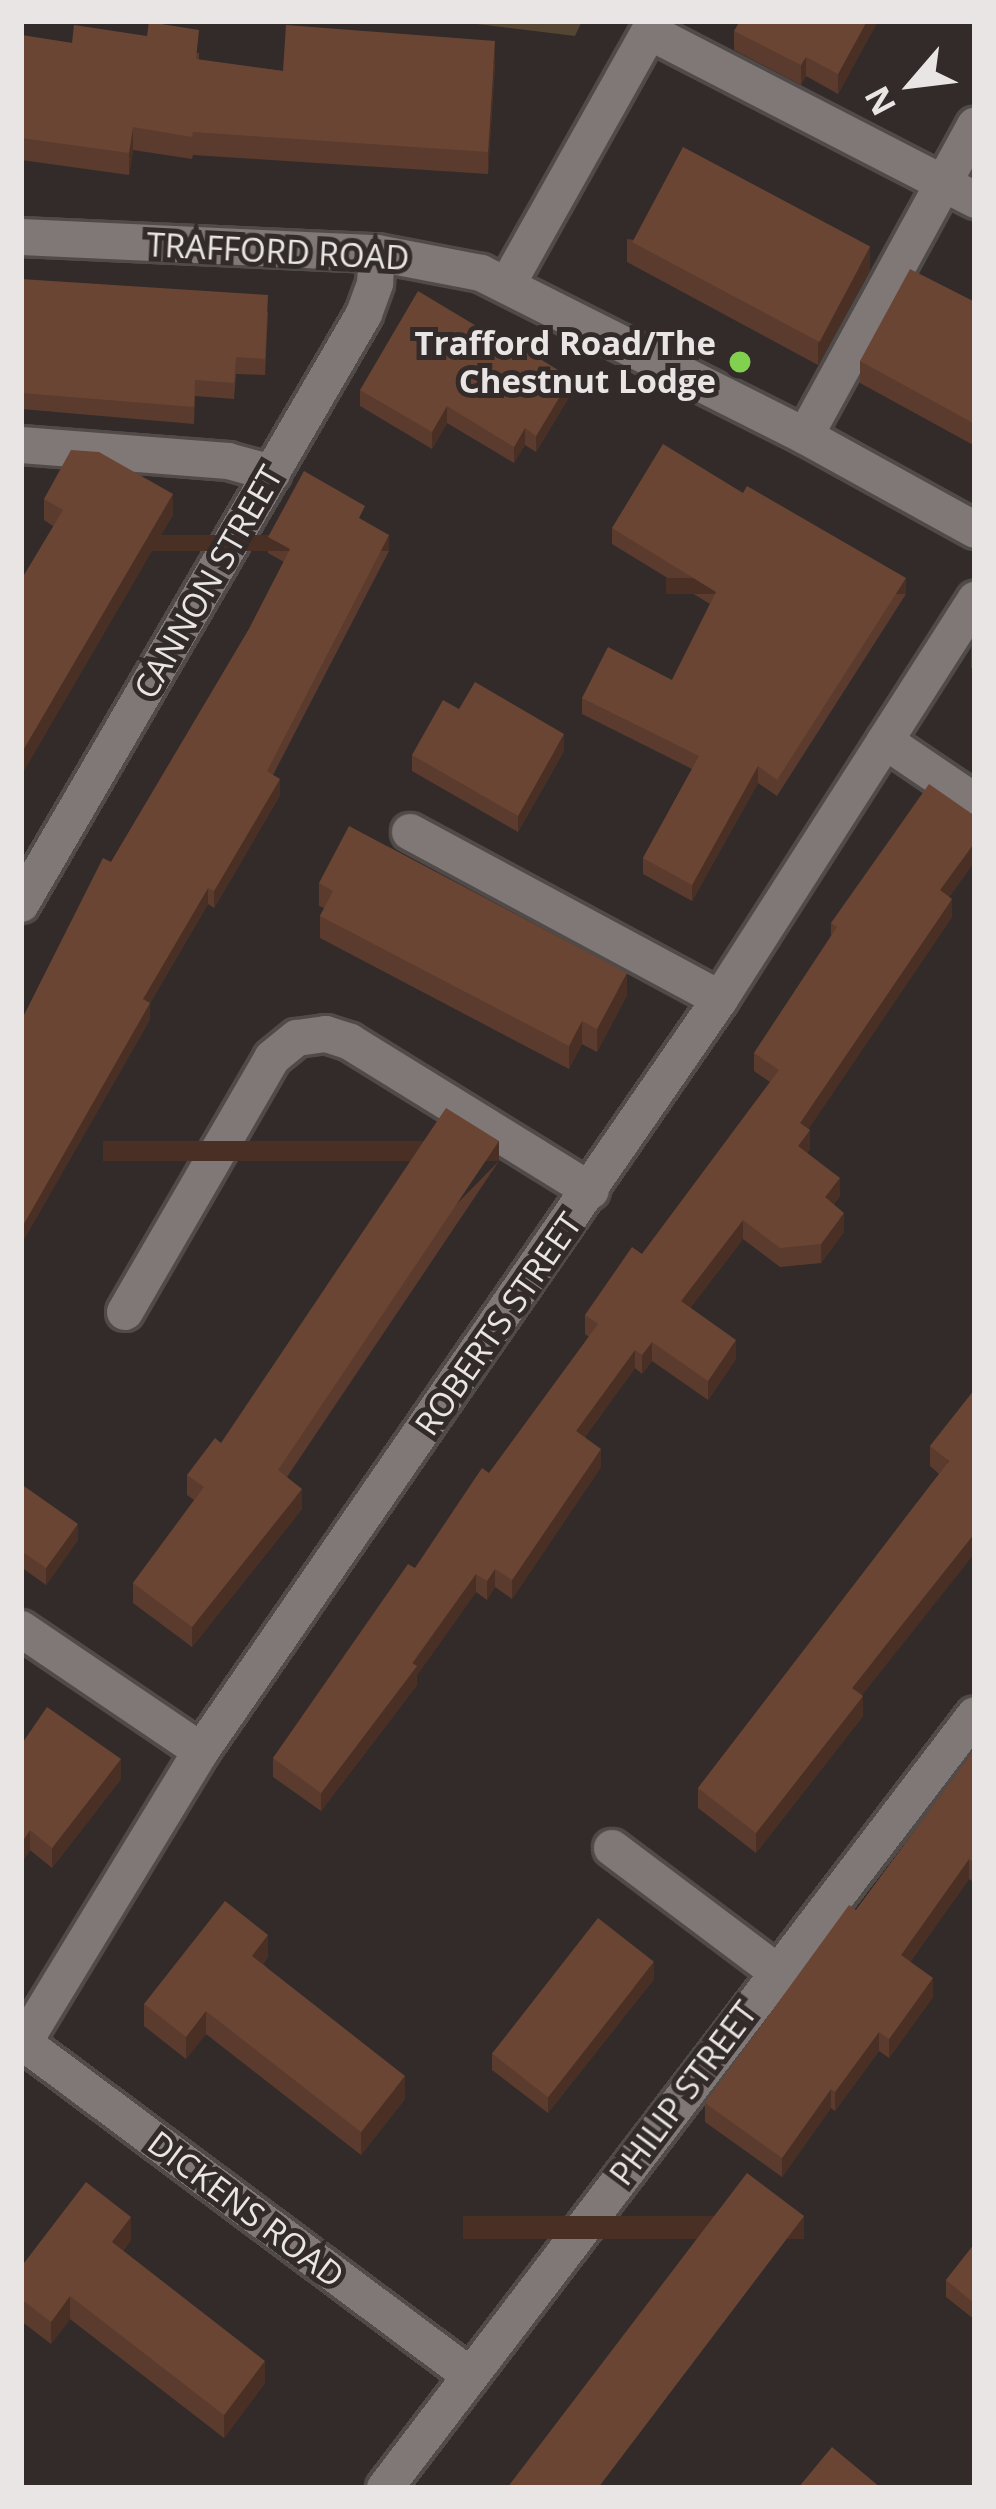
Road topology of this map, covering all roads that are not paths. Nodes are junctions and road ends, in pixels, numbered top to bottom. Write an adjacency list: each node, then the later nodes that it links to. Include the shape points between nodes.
1 (652, 26): 3 (street); 6 (street)
2 (975, 126): 3 (street)
3 (960, 191): 7 (street)
4 (21, 237): 5 (street, TRAFFORD ROAD)
5 (376, 253): 6 (street, TRAFFORD ROAD); 9 (street, CANNON STREET, via 364,314)
6 (508, 285): 7 (street, TRAFFORD ROAD)
7 (805, 436): 10 (street, TRAFFORD ROAD)
8 (21, 445): 9 (street, via 228,461)
9 (272, 473): 15 (street, CANNON STREET)
10 (975, 530)
11 (975, 600): 12 (street, ROBERTS STREET)
12 (884, 741): 13 (street); 17 (street, ROBERTS STREET)
13 (975, 802)
14 (410, 832): 17 (street)
15 (32, 858): 16 (street, CANNON STREET)
16 (21, 904)
17 (720, 999): 18 (street, ROBERTS STREET)
18 (590, 1191): 19 (street, via 350,1042 326,1034 297,1038 272,1058); 22 (street, ROBERTS STREET)
19 (124, 1312)
20 (21, 1629): 22 (street)
21 (975, 1714): 24 (street, PHILIP STREET)
22 (201, 1751): 25 (street, ROBERTS STREET)
23 (612, 1848): 24 (street)
24 (776, 1971): 26 (street, PHILIP STREET)
25 (22, 2045): 26 (street, DICKENS ROAD)
26 (468, 2374): 27 (street, PHILIP STREET)
27 (390, 2481)

